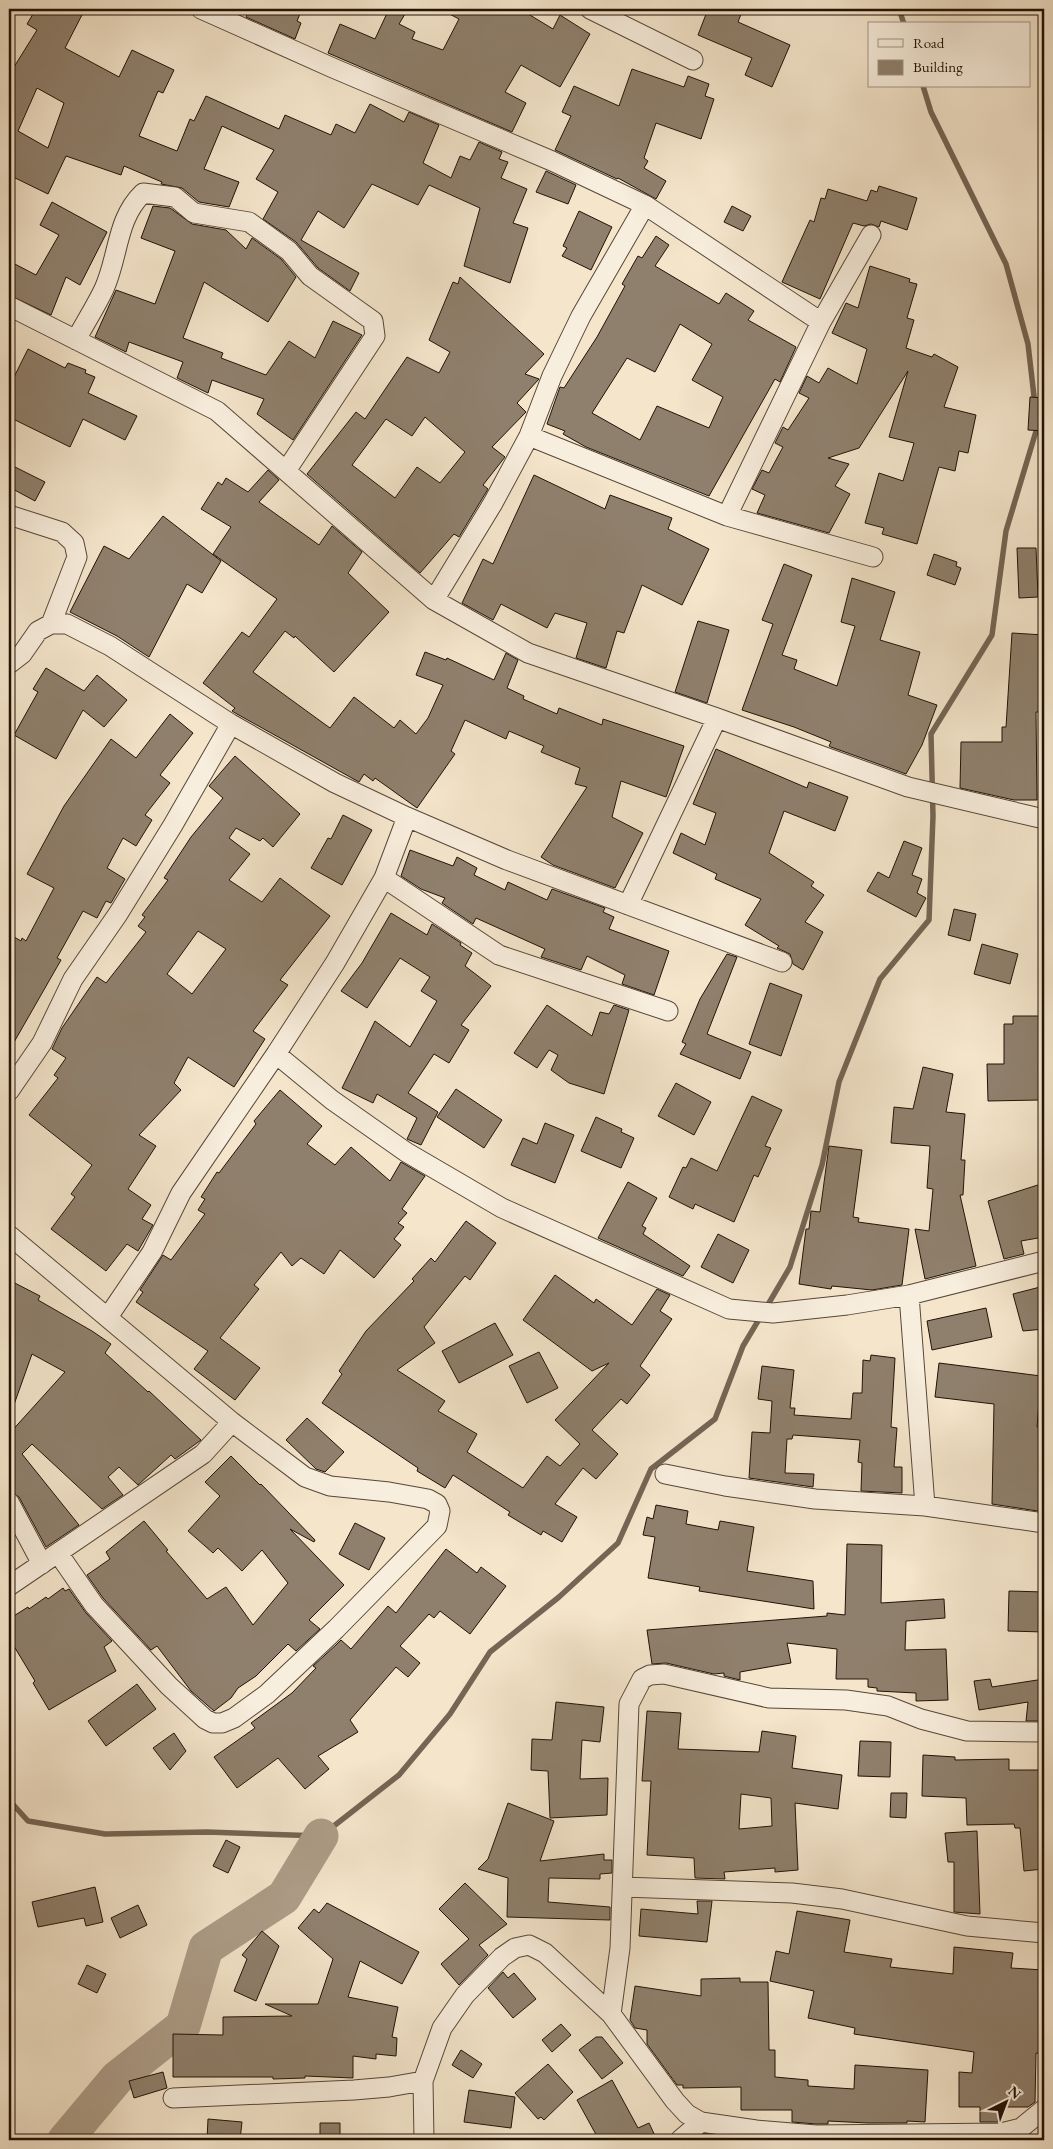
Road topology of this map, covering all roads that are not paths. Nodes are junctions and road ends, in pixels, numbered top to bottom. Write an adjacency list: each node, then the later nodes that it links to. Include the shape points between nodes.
1 (201, 9): 4 (street, via 552,161)
2 (590, 9): 3 (street)
3 (694, 60)
4 (645, 205): 7 (street); 9 (street, via 581,316 552,376)
5 (871, 234): 7 (street)
6 (9, 306): 8 (street)
7 (821, 322): 12 (street)
8 (76, 340): 10 (street, via 217,411); 10 (street, via 105,288 119,232 133,202 143,193 175,197 194,212 249,222 289,251 310,276 373,321 375,336)
9 (529, 436): 12 (street); 14 (street)
10 (286, 470): 14 (street)
11 (9, 515): 15 (street, via 62,532 74,543 77,557)
12 (727, 516): 13 (street)
13 (873, 557)
14 (434, 600): 17 (street, via 528,653)
15 (51, 624): 16 (street, via 38,632 22,654); 18 (street, via 67,624 110,646)
16 (9, 664)
17 (717, 718): 20 (street, via 908,787); 22 (street)
18 (231, 724): 19 (street, via 335,783); 26 (street, via 118,914 73,979 42,1043)
19 (407, 817): 21 (street); 22 (street, via 507,860)
20 (1044, 819)
21 (384, 878): 24 (street, via 499,955); 25 (street, via 335,963)
22 (628, 905): 23 (street)
23 (782, 962)
24 (668, 1011)
25 (276, 1054): 29 (street, via 332,1100 406,1152 502,1208 729,1309 773,1314); 30 (street, via 181,1193 152,1252)
26 (9, 1091)
27 (9, 1235): 30 (street)
28 (1044, 1261): 29 (street)
29 (909, 1295): 34 (street)
30 (108, 1316): 31 (street)
31 (232, 1422): 36 (street, via 204,1454); 36 (street, via 305,1477 330,1486 428,1499 437,1504 440,1511 437,1526 267,1694 234,1718 213,1723 205,1719 169,1686 94,1605)
32 (665, 1474): 34 (street, via 815,1499)
33 (9, 1502): 37 (street)
34 (925, 1506): 35 (street)
35 (1044, 1523)
36 (58, 1553): 37 (street)
37 (42, 1564): 38 (street)
38 (9, 1586)
39 (1044, 1732): 40 (street, via 968,1731 921,1719 888,1706 846,1700 769,1698 664,1674 650,1675 635,1688 626,1722)
40 (622, 1887): 41 (street, via 792,1893 842,1899 967,1926); 42 (street, via 620,1948)
41 (1044, 1933)
42 (611, 2014): 43 (street, via 546,1953 529,1945 515,1948 465,1995 442,2028); 46 (street, via 675,2101 687,2114)
43 (423, 2080): 44 (street, via 354,2090); 47 (street)
44 (173, 2098)
45 (1044, 2109): 46 (street, via 1020,2128 1001,2133 816,2135)
46 (701, 2122): 48 (street)
47 (424, 2140)
48 (680, 2140)

